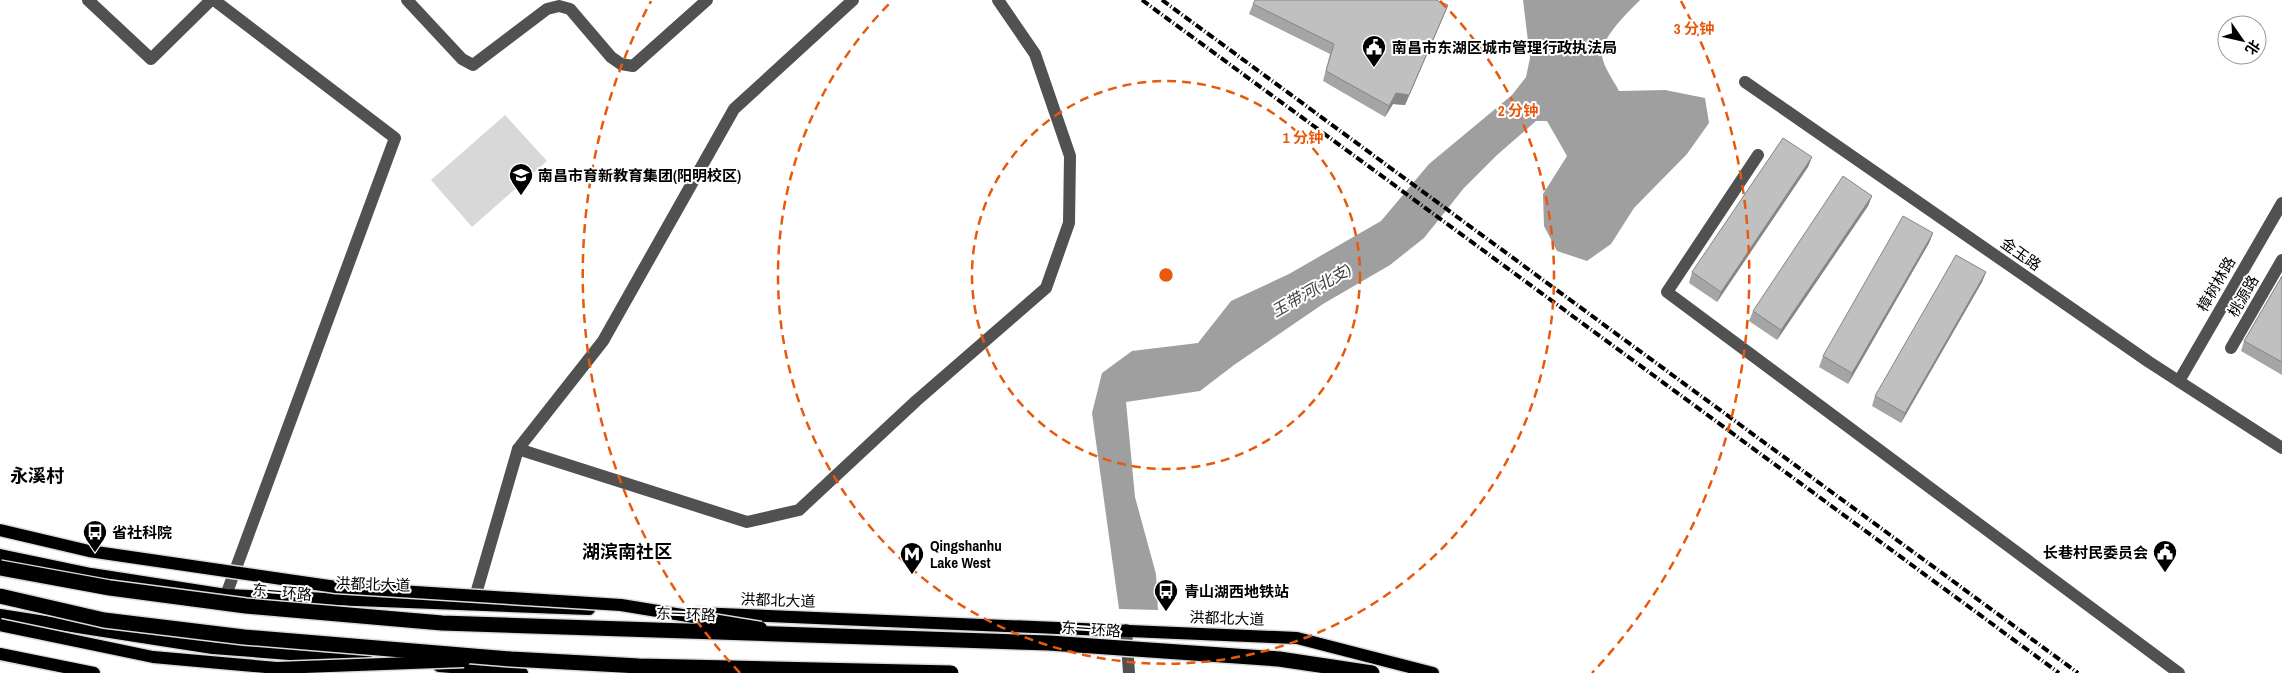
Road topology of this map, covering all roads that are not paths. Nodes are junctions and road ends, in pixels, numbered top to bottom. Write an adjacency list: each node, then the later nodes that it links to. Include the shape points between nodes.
1 (88, 0): 2 (street, via 151,59)
2 (213, 0): 18 (street, via 395,138)
3 (407, 0): 4 (street, via 462,59 472,65 546,9 559,6 570,9 611,57 621,64 633,66)
4 (707, 0)
5 (853, 0): 14 (street, via 734,109 603,341)
6 (998, 0): 14 (street, via 1035,54 1070,156 1069,223 1046,288 916,401 799,510 747,522)
7 (1745, 82): 12 (street, 金玉路)
8 (1758, 155): 36 (street, via 1667,292)
9 (2282, 203): 12 (street, 樟树林路)
10 (2282, 260): 11 (street, 桃源路)
11 (2232, 348)
12 (2179, 381): 13 (street, 金玉路)
13 (2282, 448)
14 (518, 449): 20 (street)
15 (0, 530): 24 (main road, bridge, via 89,551 336,588 621,605)
16 (0, 555): 18 (main road, 洪都北大道, via 91,574)
17 (0, 568): 24 (highway, 东一环路, bridge, via 110,588 246,606 442,623)
18 (226, 594): 20 (main road, 洪都北大道)
19 (0, 596): 26 (highway, bridge, via 104,620 244,638)
20 (473, 604): 23 (main road, 洪都北大道)
21 (0, 615): 27 (main road, via 213,648)
22 (0, 625): 26 (main road, bridge, via 153,657 277,668)
23 (1126, 630): 33 (street); 35 (main road, 洪都北大道, via 1297,638)
24 (810, 636): 34 (highway, 东一环路, bridge, via 1049,643 1279,658)
25 (0, 654): 28 (main road)
26 (511, 659): 32 (highway, bridge, via 639,666)
27 (365, 660): 30 (street); 31 (main road)
28 (50, 669): 29 (main road)
29 (94, 673)
30 (362, 673)
31 (522, 673)
32 (952, 673)
33 (1129, 673)
34 (1372, 673)
35 (1433, 673)
36 (2180, 673)

